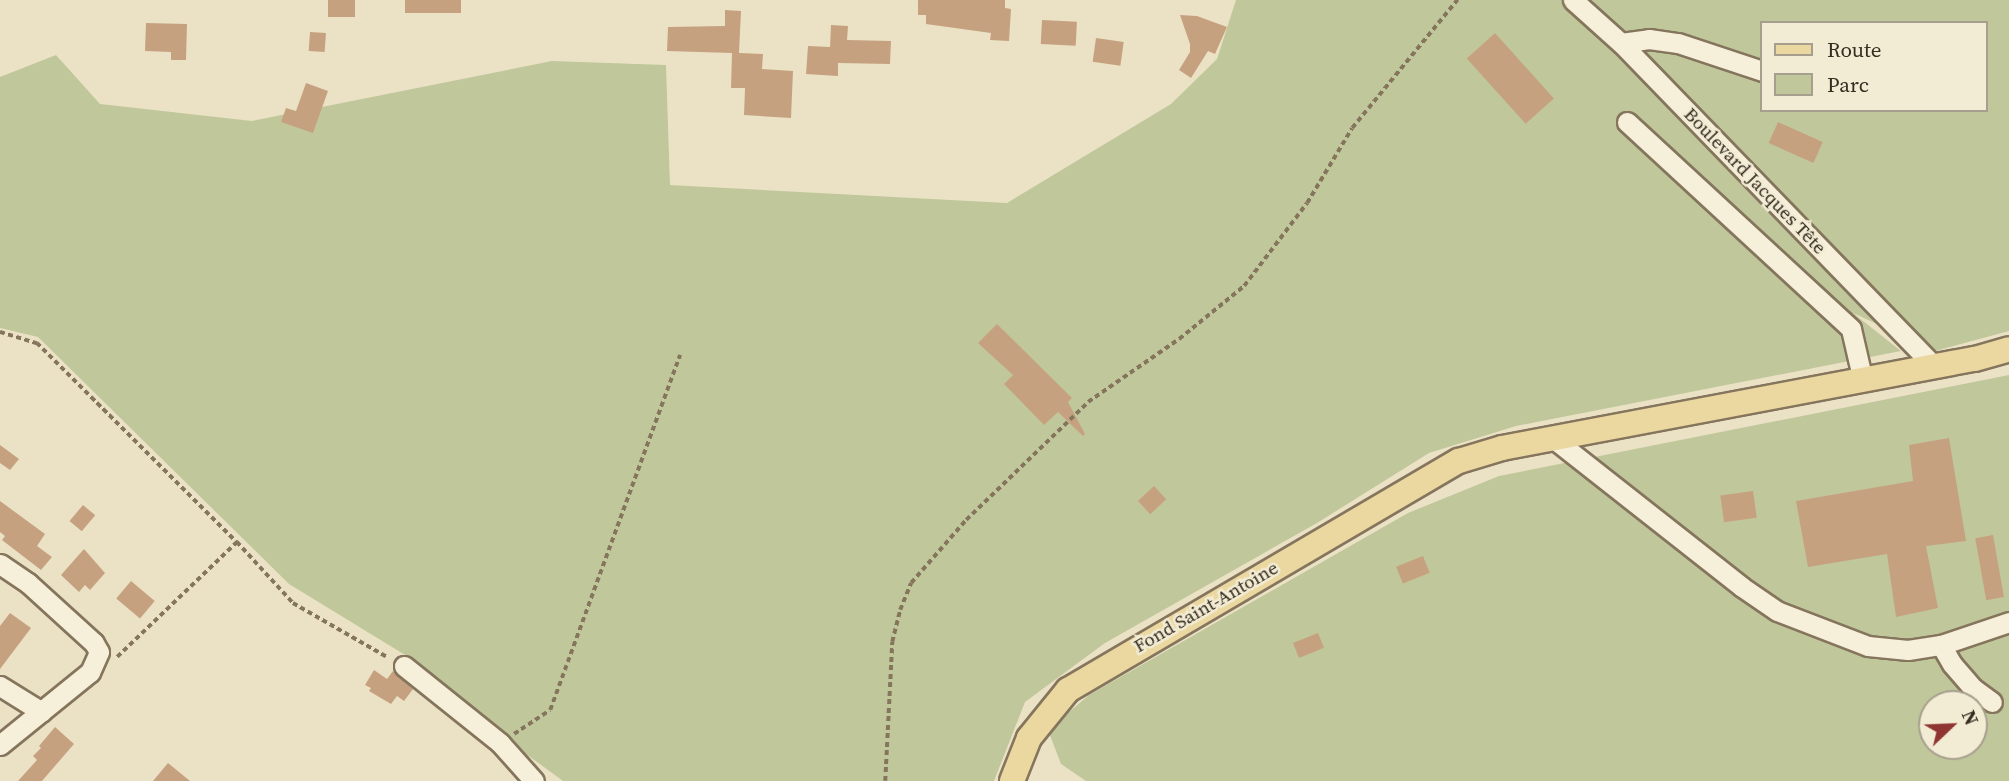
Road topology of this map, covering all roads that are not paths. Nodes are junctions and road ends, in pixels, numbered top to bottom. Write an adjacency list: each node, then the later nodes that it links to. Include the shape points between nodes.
1 (1573, 0): 2 (street, Boulevard Jacques Tête)
2 (1621, 43): 3 (street, via 1649,39 1678,43); 6 (street, Boulevard Jacques Tête)
3 (1760, 70)
4 (1627, 122): 7 (street, via 1851,329)
5 (2009, 349): 6 (main road, Fond Saint-Antoine)
6 (1934, 366): 7 (main road, Fond Saint-Antoine)
7 (1863, 381): 8 (main road, Fond Saint-Antoine)
8 (1554, 439): 11 (street, via 1777,611 1868,646 1908,650); 18 (main road, Fond Saint-Antoine, via 1484,453 1438,471 1068,690 1029,738)
9 (0, 564): 15 (street, via 28,583 99,652 90,672)
10 (2009, 622): 11 (street)
11 (1941, 645): 14 (street, via 1974,690)
12 (404, 666): 17 (street, via 500,743)
13 (0, 687): 15 (street)
14 (1992, 702)
15 (43, 712): 16 (street)
16 (0, 745)
17 (534, 781)
18 (1012, 781)

